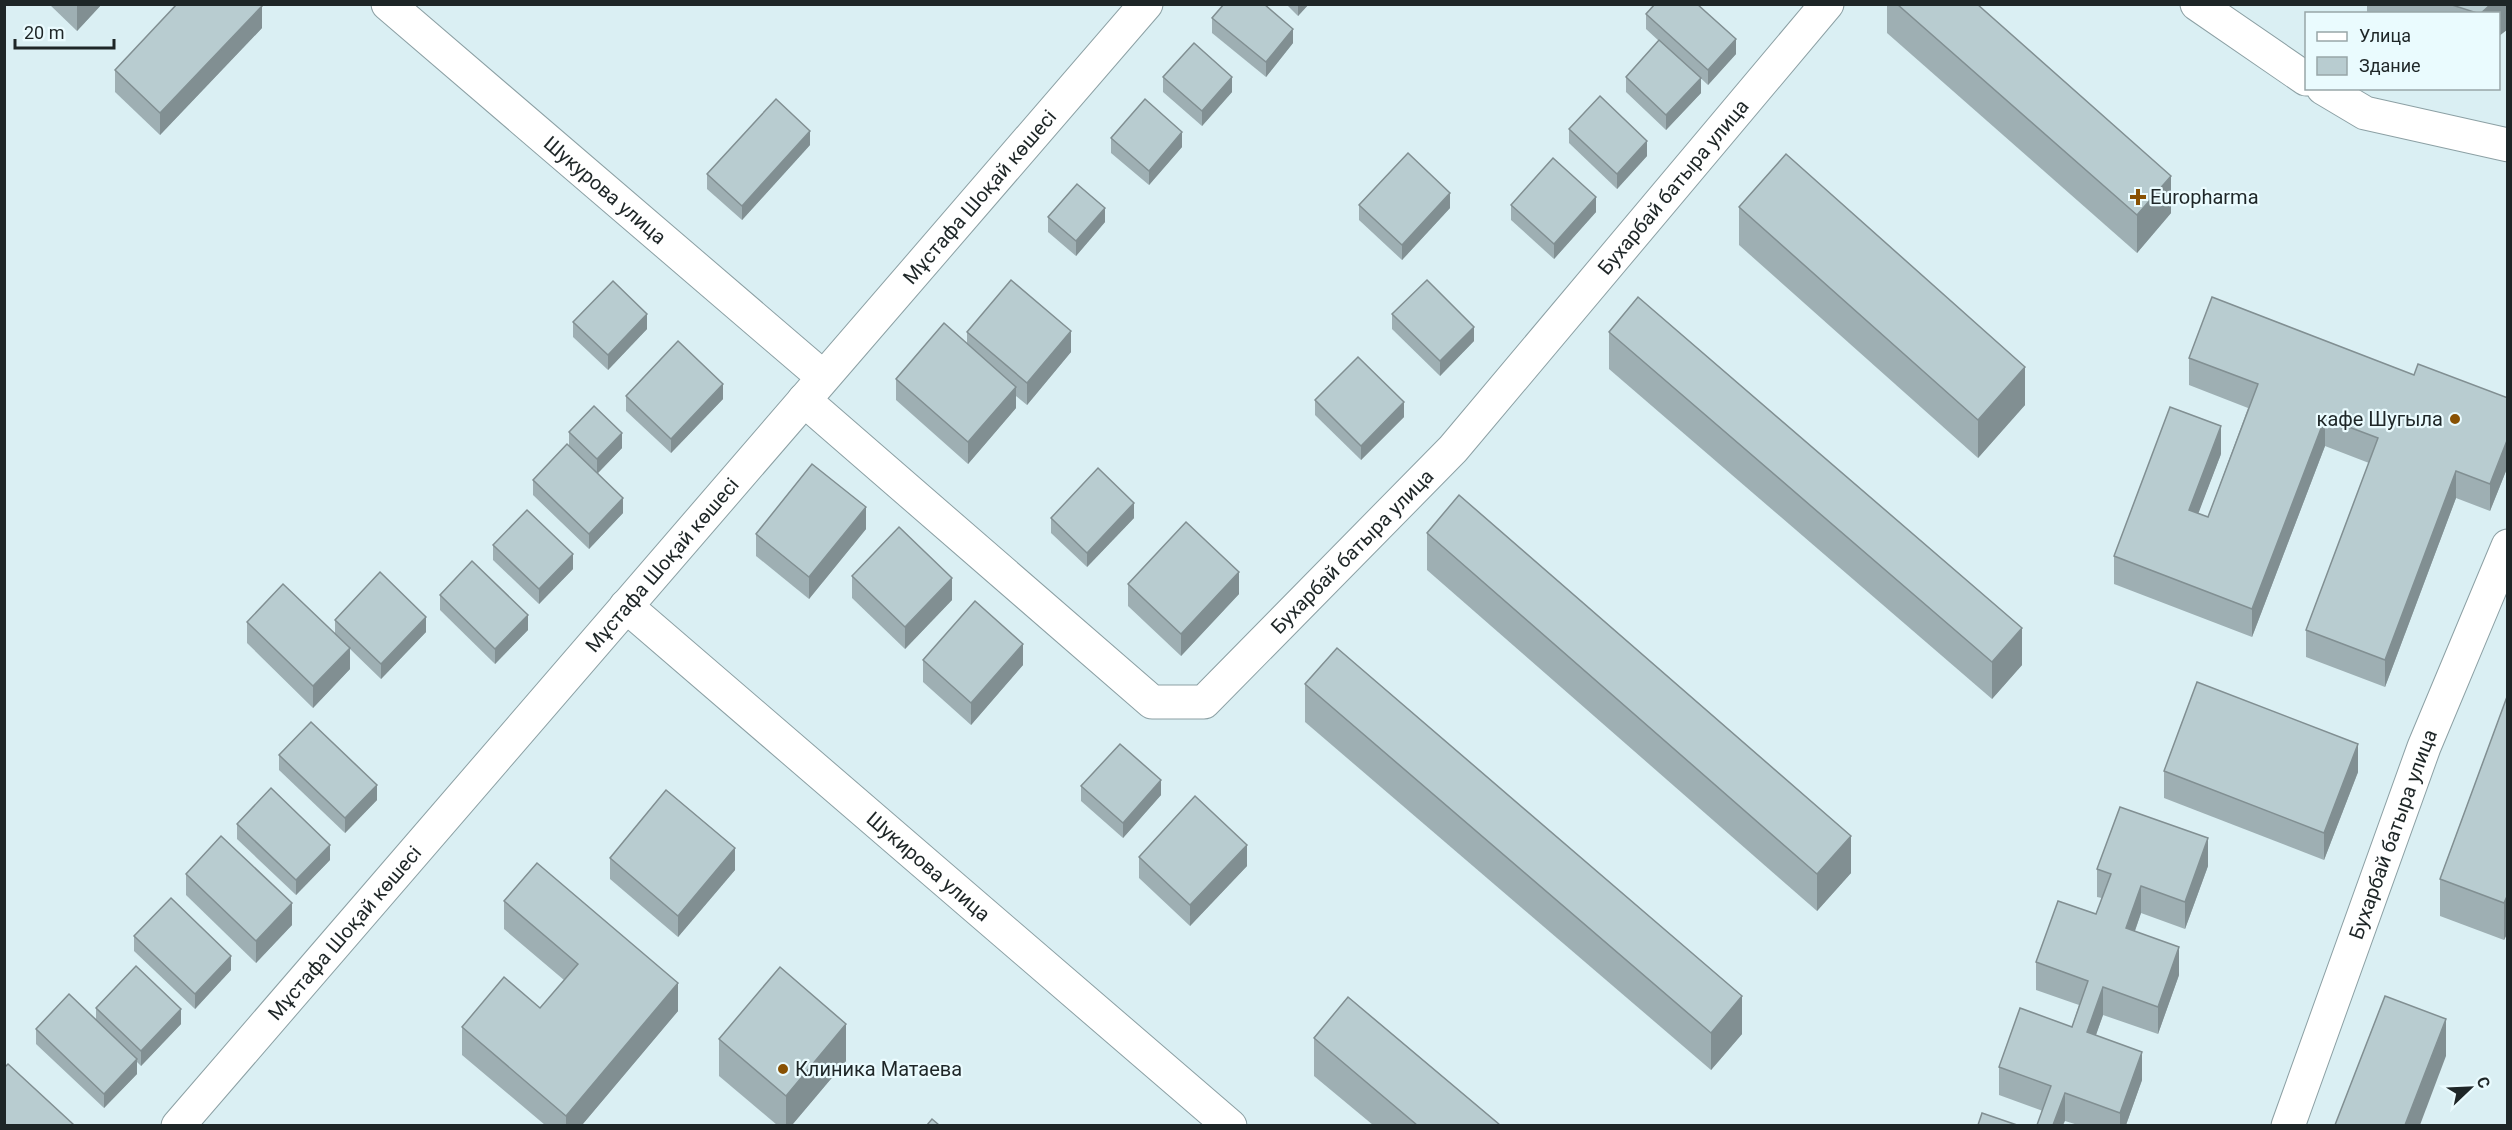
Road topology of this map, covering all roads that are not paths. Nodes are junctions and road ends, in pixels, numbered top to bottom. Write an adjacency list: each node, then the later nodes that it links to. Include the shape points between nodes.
1 (388, 4): 8 (street, Шукурова улица)
2 (1146, 4): 8 (street, Мұстафа Шоқай көшесі)
3 (1827, 4): 8 (street, Бухарбай батыра улица, via 1453,449 1204,702 1152,702)
4 (2197, 4): 5 (street)
5 (2305, 78)
6 (2326, 90): 7 (street, via 2365,112)
7 (2508, 145)
8 (814, 388): 10 (street, Мұстафа Шоқай көшесі)
9 (2508, 546): 13 (street, Бухарбай батыра улица, via 2424,747)
10 (626, 606): 11 (street, Мұстафа Шоқай көшесі); 12 (street, Шукирова улица)
11 (178, 1125)
12 (1230, 1125)
13 (2288, 1125)

